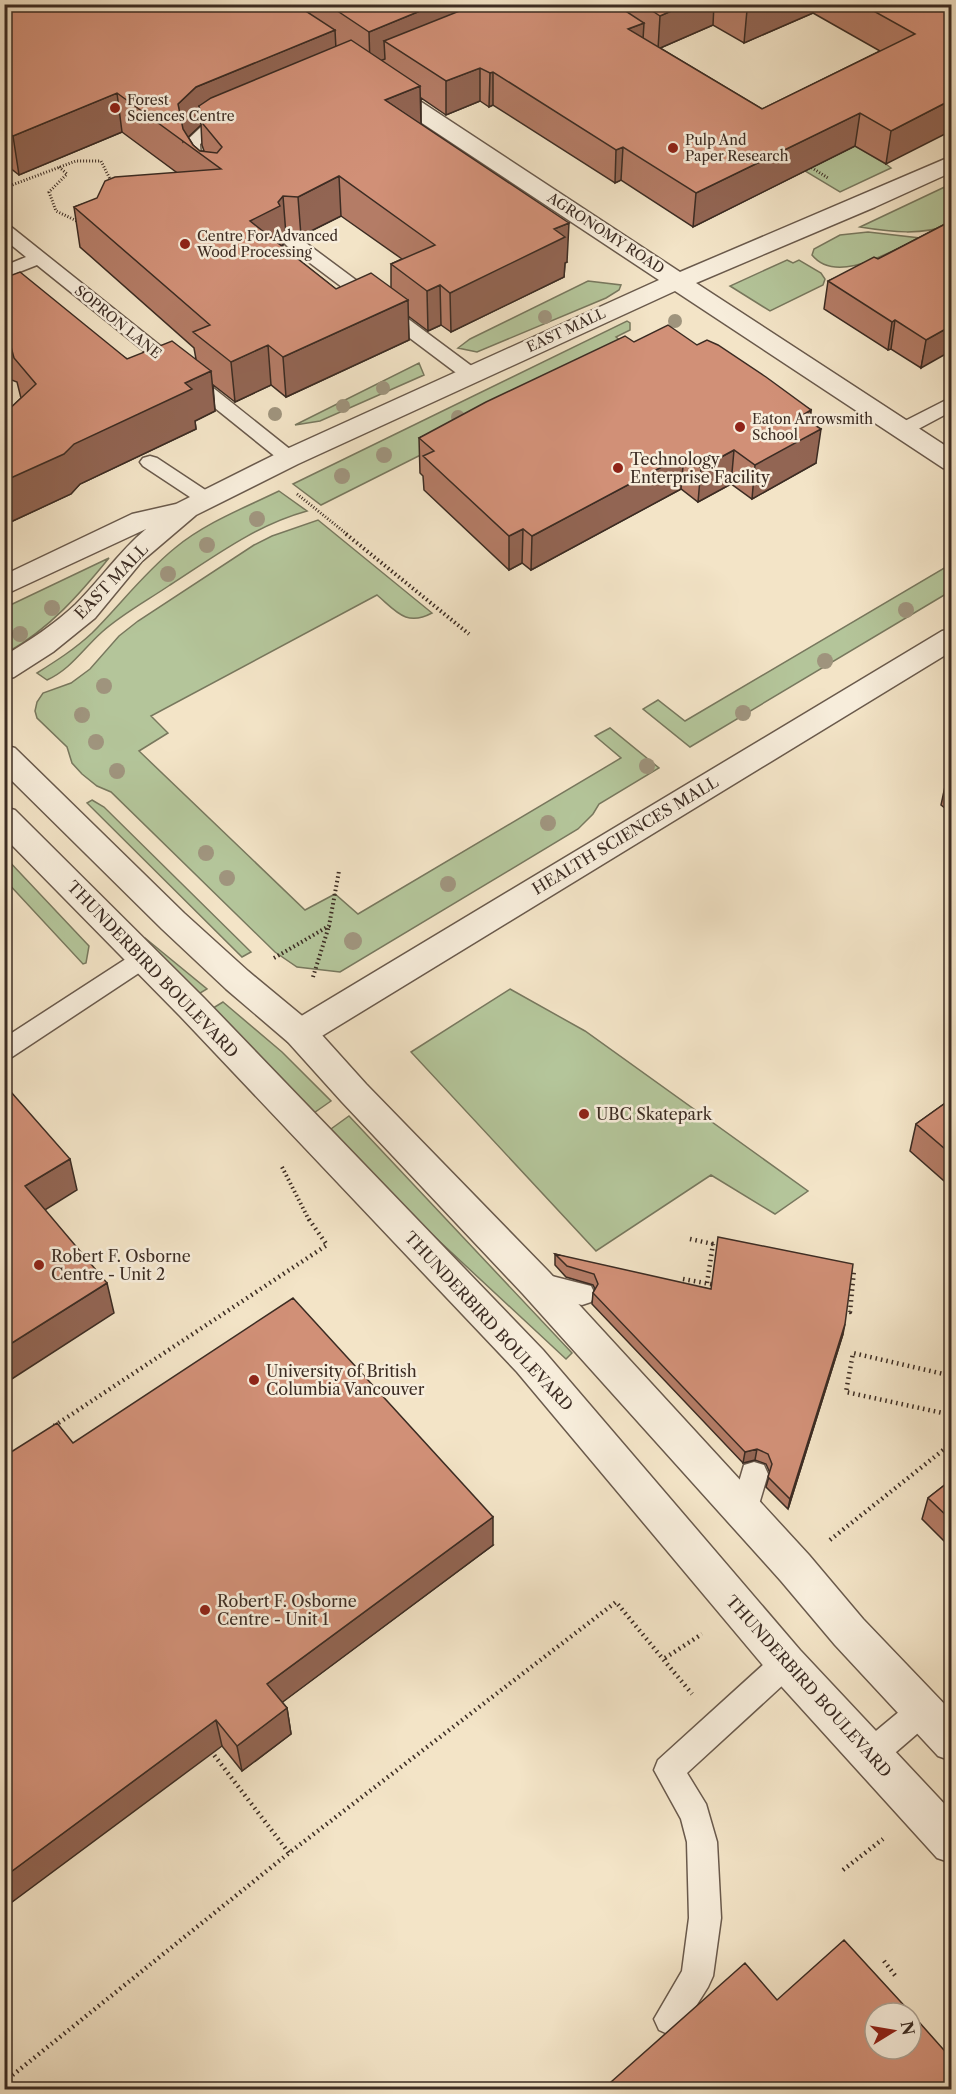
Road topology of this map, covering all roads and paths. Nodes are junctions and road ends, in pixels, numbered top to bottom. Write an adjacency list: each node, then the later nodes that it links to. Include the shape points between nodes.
1 (365, 75): 15 (street, AGRONOMY ROAD)
2 (250, 114): 6 (lane, via 207,131 192,143 193,160 203,179)
3 (800, 161): 9 (path)
4 (951, 163): 9 (street, EAST MALL)
5 (58, 167): 7 (path); 8 (path, via 76,161 101,161); 10 (path, via 67,174 49,192 56,210)
6 (214, 186)
7 (4, 188)
8 (116, 190)
9 (867, 202): 15 (street, EAST MALL)
10 (88, 224)
11 (4, 230): 13 (lane, SOPRON LANE)
12 (292, 241): 16 (lane)
13 (38, 258): 14 (lane); 19 (lane, SOPRON LANE)
14 (4, 273)
15 (678, 281): 16 (street, EAST MALL); 18 (street, AGRONOMY ROAD)
16 (470, 374): 19 (street, EAST MALL)
17 (951, 403): 18 (lane)
18 (902, 430): 21 (street, AGRONOMY ROAD)
19 (289, 458): 23 (street, EAST MALL)
20 (150, 462): 23 (lane)
21 (951, 462)
22 (293, 491): 25 (path)
23 (196, 504): 24 (street, EAST MALL, via 142,520); 27 (street, EAST MALL, via 132,555 85,611)
24 (4, 586)
25 (469, 634)
26 (951, 638): 35 (street, HEALTH SCIENCES MALL)
27 (4, 670)
28 (4, 755): 35 (street, via 173,921)
29 (4, 818): 32 (street, THUNDERBIRD BOULEVARD)
30 (339, 871): 31 (path)
31 (329, 926): 33 (path); 34 (path)
32 (143, 959): 36 (lane); 57 (street, THUNDERBIRD BOULEVARD, via 530,1361)
33 (268, 962)
34 (312, 980)
35 (300, 1033): 43 (street)
36 (4, 1050)
37 (276, 1157): 50 (path, via 303,1211 327,1245)
38 (690, 1239): 39 (path)
39 (713, 1244): 40 (path); 44 (path)
40 (724, 1246)
41 (842, 1268): 47 (path, via 854,1270 850,1312)
42 (683, 1279): 44 (path)
43 (536, 1283): 46 (lane); 53 (street)
44 (707, 1283): 45 (path)
45 (718, 1286)
46 (582, 1294)
47 (839, 1310)
48 (951, 1376): 49 (path, via 853,1353 846,1392)
49 (951, 1415)
50 (53, 1426)
51 (951, 1443): 54 (path)
52 (754, 1474): 53 (lane)
53 (744, 1512): 58 (street)
54 (827, 1542)
55 (704, 1633): 56 (path)
56 (665, 1658): 59 (path); 65 (path, via 616,1602)
57 (786, 1663): 59 (lane); 62 (street, THUNDERBIRD BOULEVARD)
58 (922, 1712): 61 (street); 62 (lane)
59 (717, 1726): 69 (lane, via 669,1770 695,1814 702,1842 705,1918 697,1976)
60 (204, 1741): 65 (path)
61 (951, 1742)
62 (870, 1755): 64 (street, THUNDERBIRD BOULEVARD)
63 (886, 1837): 66 (path)
64 (951, 1843)
65 (289, 1853): 70 (path)
66 (843, 1870)
67 (884, 1961): 68 (path)
68 (897, 1978)
69 (670, 2019)
70 (4, 2082)

